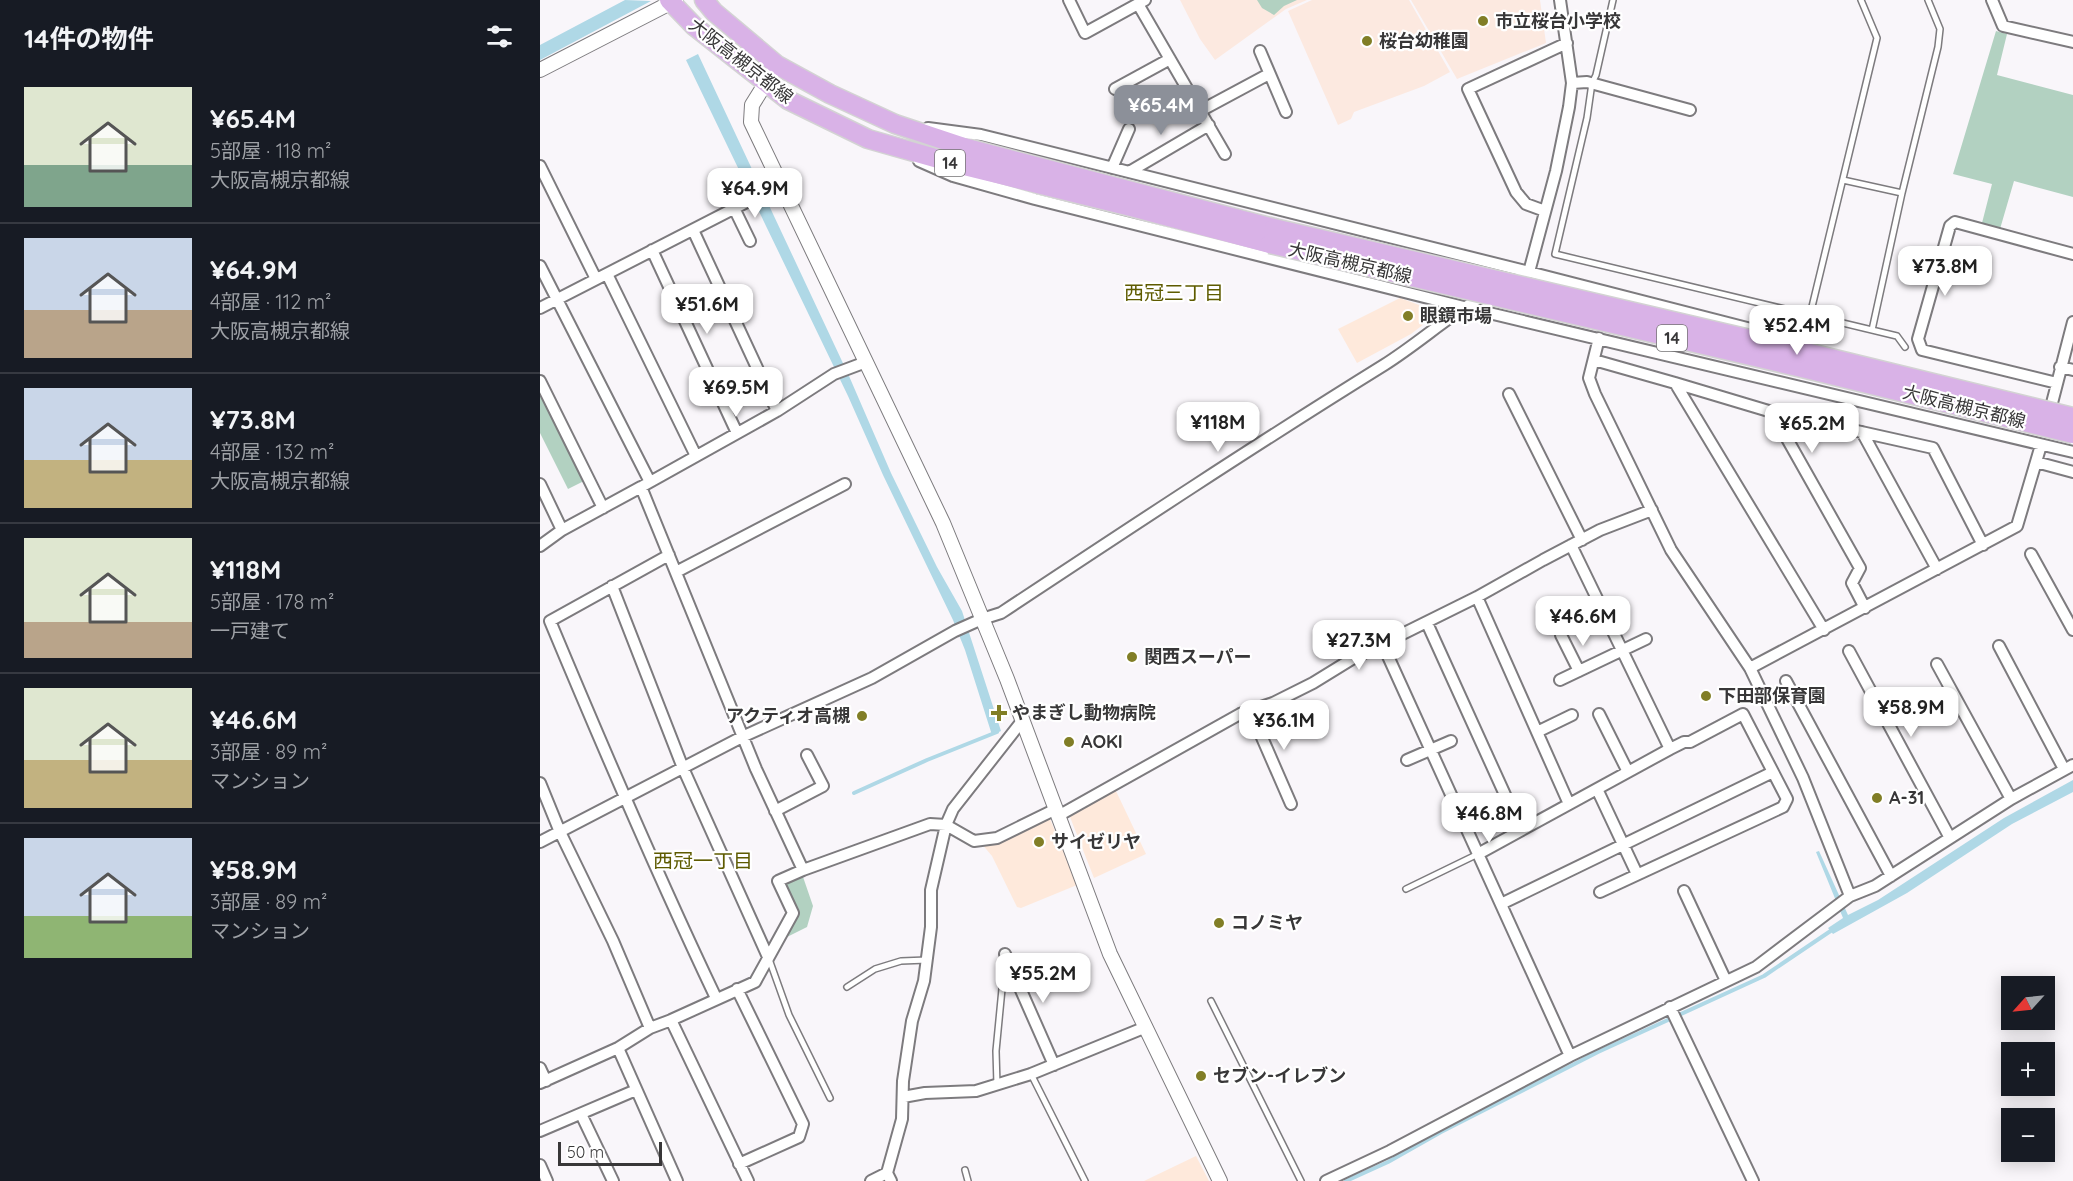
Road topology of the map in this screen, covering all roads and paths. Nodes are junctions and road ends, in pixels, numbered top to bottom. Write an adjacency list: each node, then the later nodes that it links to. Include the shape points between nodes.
1 (704, 0): 14 (main road, 大阪高槻京都線 / 14)
2 (1069, 0): 9 (street, via 1085,33)
3 (1560, 0): 11 (street)
4 (1613, 0): 19 (lane)
5 (1861, 0): 32 (lane, via 1877,38)
6 (1928, 0): 34 (lane, via 1940,28 1938,47)
7 (1992, 0): 10 (street, via 2003,26)
8 (672, 1): 15 (street); 17 (main road, 大阪高槻京都線 / 14, via 694,26)
9 (1142, 2): 13 (street)
10 (2073, 42)
11 (1568, 43): 18 (street); 36 (street, via 1468,89 1516,192 1527,204)
12 (1260, 51): 16 (street)
13 (1170, 59): 20 (street); 22 (street)
14 (777, 65): 17 (street); 24 (main road, 大阪高槻京都線 / 14)
15 (540, 70)
16 (1269, 74): 22 (street); 23 (street)
17 (765, 82): 27 (main road, 大阪高槻京都線 / 14, via 788,100); 33 (street, via 752,105 751,122)
18 (1572, 83): 19 (street); 36 (street, via 1567,126)
19 (1592, 83): 21 (street); 49 (lane, via 1555,254)
20 (1114, 89)
21 (1690, 110)
22 (1200, 111): 25 (street)
23 (1286, 112)
24 (896, 124): 30 (street, via 981,135); 38 (main road, 大阪高槻京都線 / 14)
25 (1209, 125): 28 (street); 31 (street)
26 (1129, 129): 30 (street)
27 (868, 139): 38 (main road, 大阪高槻京都線 / 14, via 1131,207); 47 (street, via 953,176)
28 (1226, 154)
29 (540, 166): 45 (street)
30 (1112, 168): 31 (street)
31 (1129, 172): 43 (street)
32 (1843, 180): 34 (lane); 49 (lane)
33 (780, 185): 35 (street); 55 (street)
34 (1902, 193): 51 (lane)
35 (734, 208): 37 (street); 39 (street)
36 (1545, 211): 43 (street)
37 (693, 230): 40 (street); 64 (street)
38 (1272, 236): 66 (main road, 大阪高槻京都線 / 14, bridge, via 1806,352); 69 (main road, 大阪高槻京都線 / 14, bridge)
39 (750, 242)
40 (652, 250): 44 (street); 68 (street)
41 (2073, 254): 60 (street, via 1955,222 1950,226 1918,339 1922,350)
42 (540, 266): 46 (street)
43 (1529, 272): 47 (street); 62 (street)
44 (607, 274): 45 (street); 72 (street)
45 (596, 279): 46 (street)
46 (557, 299): 48 (street); 77 (street)
47 (1464, 307): 52 (street); 92 (street, via 1403,352 1001,613)
48 (540, 308)
49 (1810, 315): 51 (lane)
50 (2073, 322): 56 (street)
51 (1872, 330): 53 (lane, via 1897,336)
52 (1599, 338): 54 (street); 70 (street)
53 (1905, 347)
54 (1594, 360): 59 (street); 79 (street, via 1589,378 1595,394)
55 (866, 362): 64 (street, via 834,374); 92 (street, via 943,523)
56 (2060, 367): 57 (street); 60 (street)
57 (2073, 370)
58 (540, 381): 78 (street)
59 (1675, 383): 65 (street); 95 (street)
60 (2057, 383): 62 (street)
61 (1509, 394): 81 (street)
62 (2052, 403): 63 (street)
63 (2073, 408)
64 (777, 411): 68 (street)
65 (1772, 412): 67 (street); 91 (street, via 1860,568 1852,583)
66 (2073, 417)
67 (1862, 432): 83 (street, via 1933,448); 87 (street)
68 (737, 433): 72 (street)
69 (2073, 434)
70 (2042, 445): 71 (street); 73 (street)
71 (2073, 452)
72 (696, 456): 77 (street)
73 (2036, 462): 74 (street); 83 (street, via 2017,526)
74 (2073, 472)
75 (540, 484): 80 (street)
76 (845, 484): 88 (street)
77 (645, 485): 78 (street); 86 (street)
78 (603, 508): 80 (street)
79 (1652, 510): 81 (street); 104 (street, via 1671,550)
80 (562, 530): 84 (street)
81 (1582, 540): 82 (street)
82 (1571, 545): 90 (street); 101 (street)
83 (1983, 545): 87 (street)
84 (540, 546)
85 (2031, 554): 96 (street)
86 (669, 555): 88 (street); 89 (street)
87 (1938, 569): 91 (street)
88 (676, 572): 113 (street)
89 (612, 586): 93 (street); 120 (street)
90 (1477, 597): 94 (street); 112 (street)
91 (1865, 608): 95 (street)
92 (977, 621): 111 (street); 113 (street, via 872,678)
93 (545, 623): 125 (street)
94 (1427, 623): 99 (street); 132 (street)
95 (1824, 630): 104 (street)
96 (2073, 630)
97 (1562, 635): 105 (street)
98 (1646, 639): 101 (street)
99 (1382, 643): 108 (street, via 1313,683); 116 (street)
100 (1999, 646): 119 (street)
101 (1623, 651): 105 (street); 115 (street)
102 (1849, 651): 134 (street)
103 (1937, 664): 126 (street)
104 (1750, 668): 144 (street, via 1803,778)
105 (1579, 671): 106 (street)
106 (1560, 680)
107 (1786, 681): 140 (street)
108 (1251, 710): 127 (street); 130 (street)
109 (1599, 714): 121 (street)
110 (1572, 715): 112 (street)
111 (1022, 721): 130 (street); 131 (street, via 953,809)
112 (1537, 732): 128 (street)
113 (742, 737): 120 (street); 129 (street)
114 (1450, 741): 116 (street)
115 (1670, 749): 121 (street); 122 (street, via 1743,714)
116 (1430, 750): 118 (street); 137 (street)
117 (807, 755): 129 (street, via 823,786)
118 (1407, 760)
119 (2069, 767): 126 (street)
120 (683, 768): 125 (street); 147 (street)
121 (1628, 772): 124 (street)
122 (1773, 772): 136 (street); 139 (street, via 1787,799 1783,807)
123 (540, 783): 133 (street)
124 (1597, 789): 128 (street); 136 (street)
125 (625, 797): 133 (street); 152 (street)
126 (2011, 799): 134 (street)
127 (1291, 804)
128 (1569, 804): 132 (street)
129 (775, 811): 138 (street)
130 (1057, 812): 131 (street, via 997,838 974,841); 156 (street, via 1110,954)
131 (946, 825): 138 (street, via 930,824); 148 (street, via 931,890)
132 (1521, 830): 137 (street)
133 (561, 831): 135 (street); 157 (street)
134 (1950, 838): 140 (street)
135 (540, 842)
136 (1623, 845): 139 (street); 145 (street)
137 (1478, 854): 141 (lane); 145 (street)
138 (803, 870): 147 (street, via 778,881 793,913)
139 (1637, 874): 143 (street)
140 (1891, 876): 144 (street)
141 (1406, 889)
142 (1684, 891): 149 (street)
143 (1600, 892)
144 (1843, 901): 149 (street, via 1756,967)
145 (1501, 904): 159 (street)
146 (1005, 954): 160 (street); 164 (lane, via 996,1051)
147 (768, 957): 151 (street, via 755,982); 167 (lane, via 789,1015)
148 (927, 960): 150 (lane, via 901,961 874,969); 166 (street, via 912,1021)
149 (1726, 981): 154 (street)
150 (847, 987)
151 (737, 989): 152 (street); 170 (street, via 803,1124 799,1137)
152 (716, 998): 155 (street)
153 (1211, 1001): 182 (lane)
154 (1674, 1014): 159 (street); 184 (street)
155 (674, 1019): 157 (street); 170 (street, via 671,1020)
156 (1146, 1027): 160 (street); 181 (street)
157 (650, 1028): 158 (street)
158 (618, 1048): 163 (street); 165 (street)
159 (1570, 1056): 183 (street)
160 (1054, 1065): 162 (street)
161 (540, 1068): 163 (street)
162 (1031, 1074): 164 (street); 180 (lane)
163 (543, 1082)
164 (997, 1084): 166 (street, via 976,1091)
165 (636, 1090): 168 (street); 176 (street)
166 (903, 1097): 173 (street)
167 (830, 1098)
168 (581, 1114): 169 (street); 175 (street)
169 (540, 1131)
170 (739, 1164): 177 (street)
171 (540, 1165): 174 (street)
172 (965, 1170): 179 (lane)
173 (889, 1177): 178 (street)
174 (547, 1181)
175 (613, 1181)
176 (677, 1181)
177 (747, 1181)
178 (871, 1181)
179 (968, 1181)
180 (1085, 1181)
181 (1220, 1181)
182 (1301, 1181)
183 (1326, 1181)
184 (1753, 1181)

